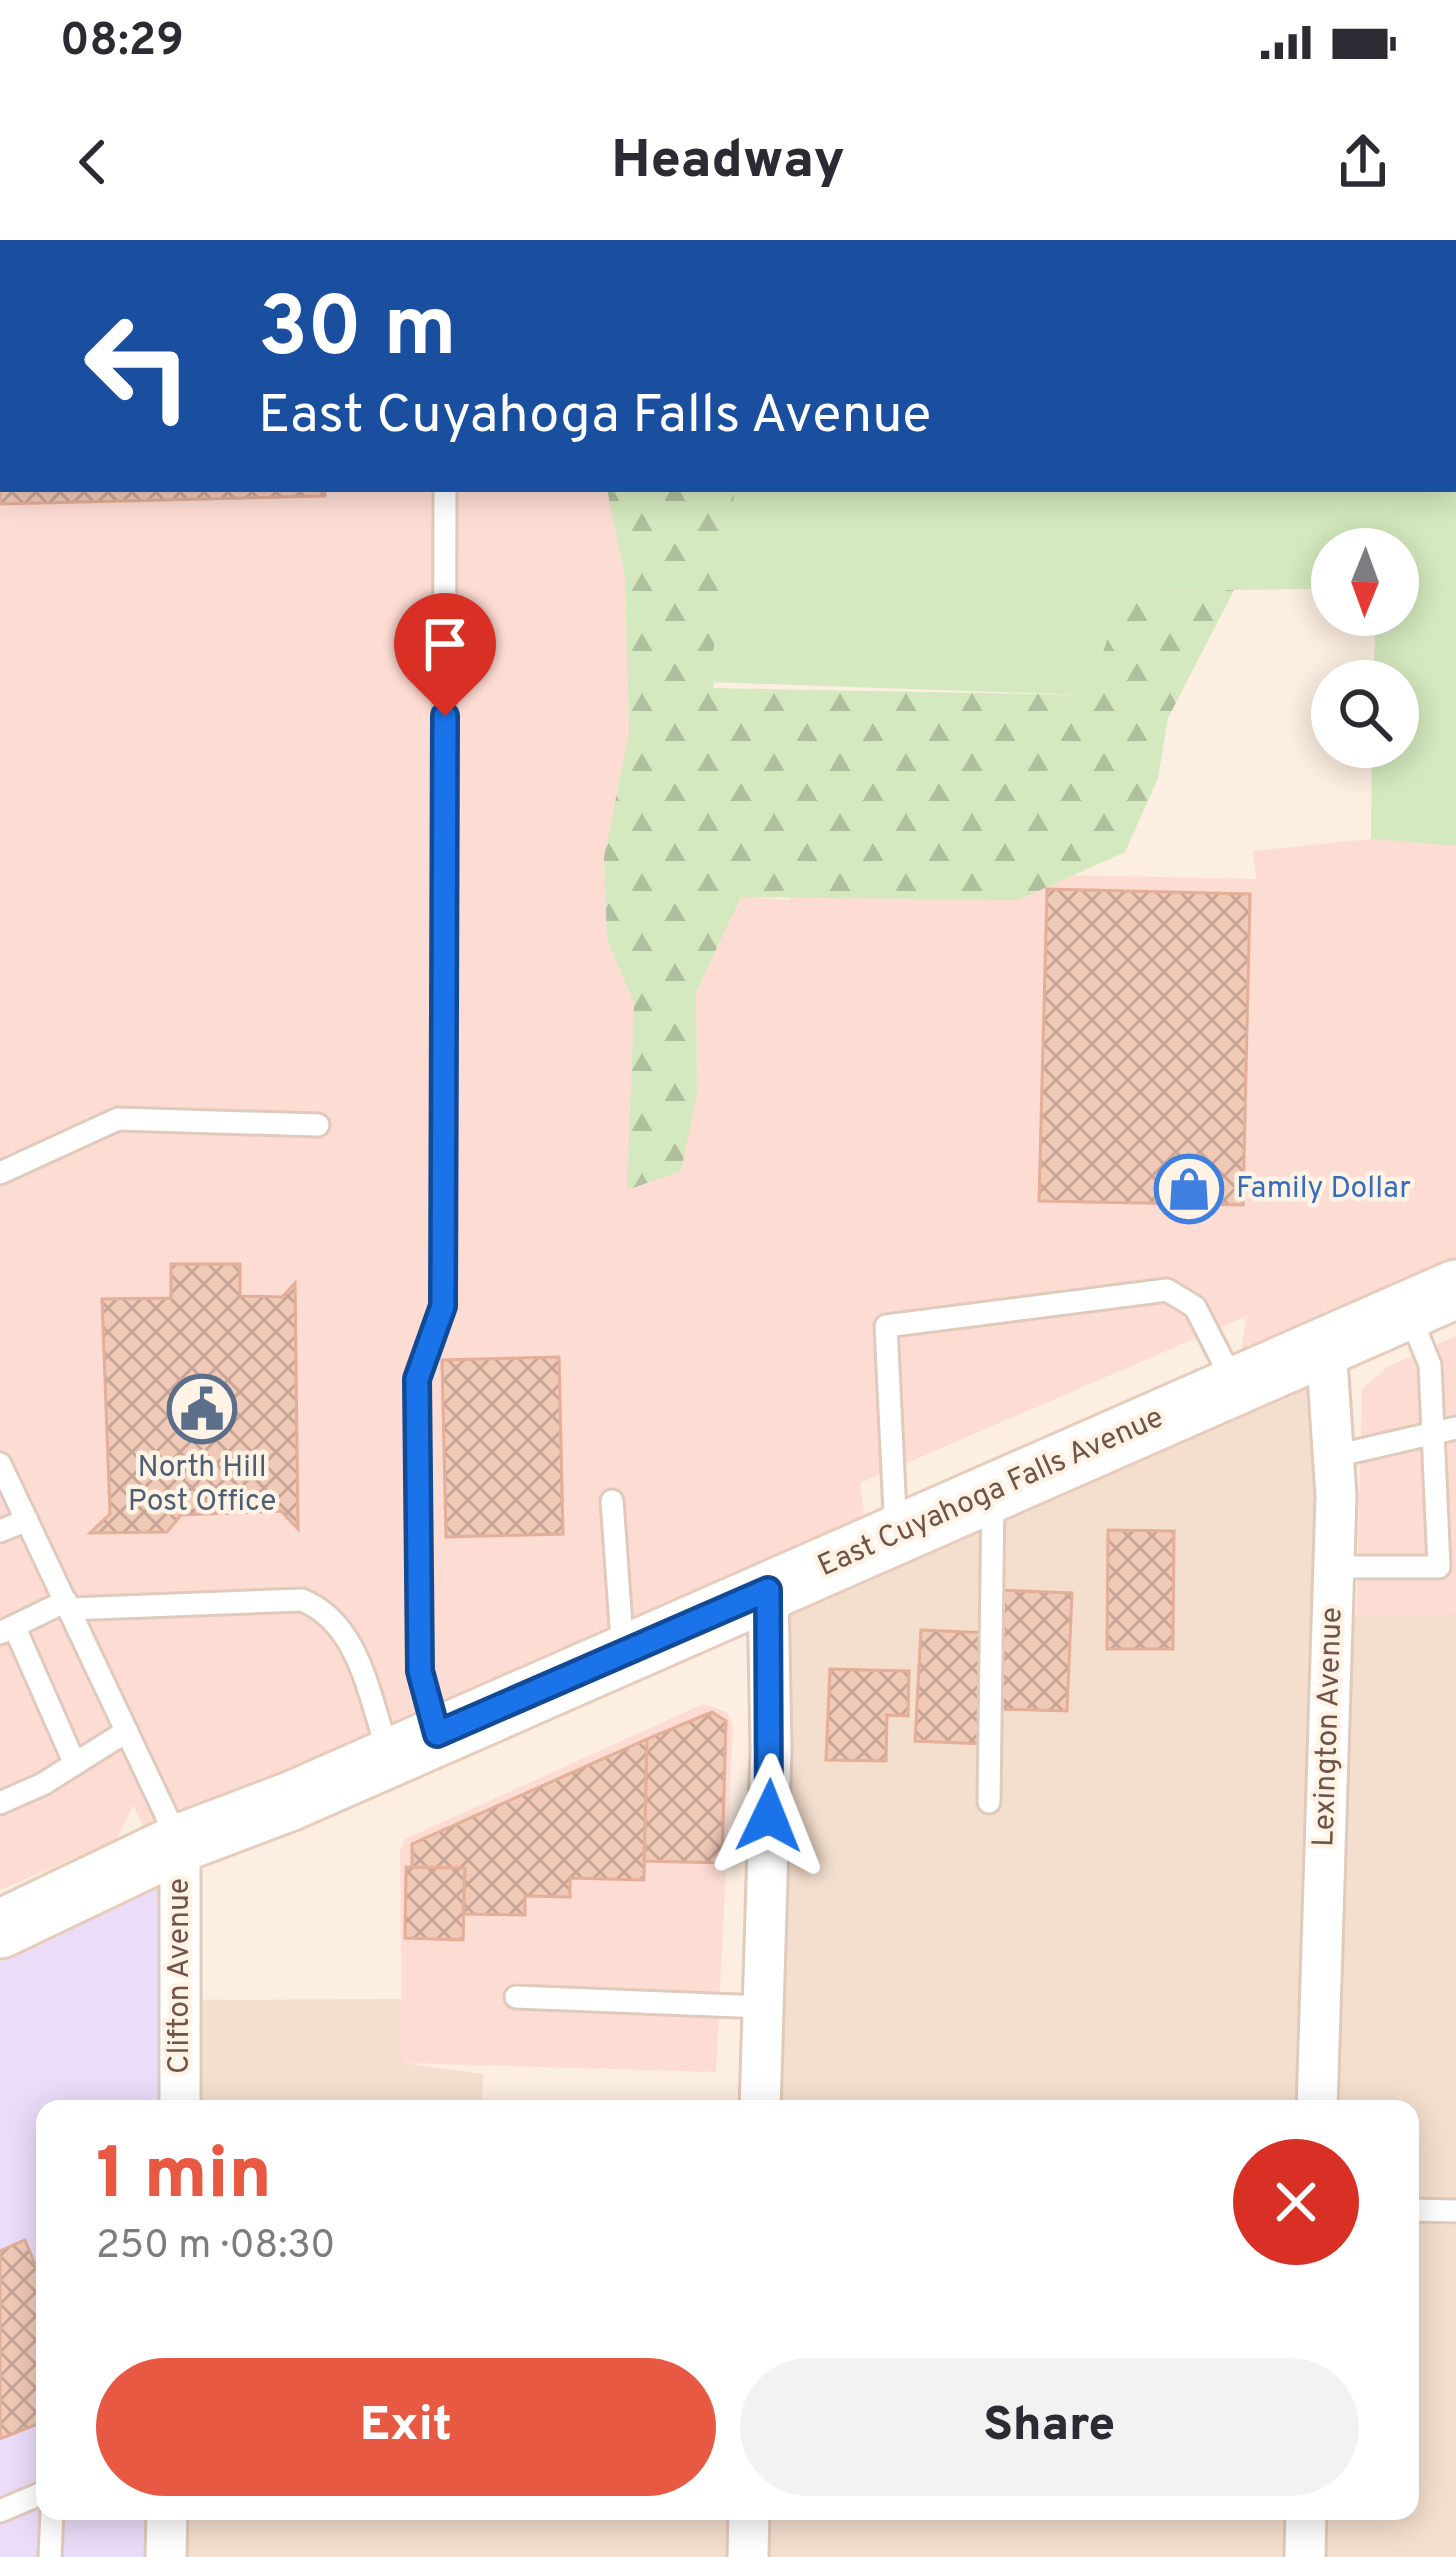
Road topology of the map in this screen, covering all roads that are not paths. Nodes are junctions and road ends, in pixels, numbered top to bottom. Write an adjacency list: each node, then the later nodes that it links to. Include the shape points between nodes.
1 (445, 492): 22 (lane, via 443,1306 417,1379 420,1671)
2 (318, 1125): 3 (lane, via 118,1119)
3 (0, 1173)
4 (1432, 1299): 5 (street, East Cuyahoga Falls Avenue); 8 (lane)
5 (1326, 1345): 6 (street, East Cuyahoga Falls Avenue); 9 (street, Lexington Avenue)
6 (1235, 1386): 11 (street, East Cuyahoga Falls Avenue); 15 (lane, via 1195,1307 1167,1290 886,1326)
7 (1456, 1427): 8 (lane)
8 (1432, 1435): 9 (lane); 16 (lane, via 1439,1567)
9 (1335, 1456): 16 (street, Lexington Avenue)
10 (0, 1464): 13 (lane)
11 (993, 1492): 15 (street, East Cuyahoga Falls Avenue); 24 (lane)
12 (612, 1501): 20 (lane)
13 (27, 1520): 14 (lane); 18 (lane)
14 (0, 1531)
15 (896, 1534): 17 (street, East Cuyahoga Falls Avenue)
16 (1334, 1567): 32 (street, Lexington Avenue)
17 (768, 1590): 20 (street, East Cuyahoga Falls Avenue); 29 (street)
18 (68, 1605): 19 (lane); 21 (lane); 22 (lane, via 302,1600 320,1607)
19 (7, 1629): 23 (lane)
20 (623, 1653): 22 (street, East Cuyahoga Falls Avenue)
21 (127, 1731): 23 (lane); 26 (lane)
22 (413, 1744): 26 (street, East Cuyahoga Falls Avenue)
23 (75, 1765): 25 (lane)
24 (989, 1802)
25 (0, 1803)
26 (180, 1843): 27 (street, East Cuyahoga Falls Avenue); 30 (street, Clifton Avenue)
27 (0, 1929)
28 (516, 1997): 29 (lane)
29 (764, 2006): 31 (street)
30 (180, 2100)
31 (760, 2100)
32 (1317, 2100)
33 (1419, 2210): 34 (lane)
34 (1456, 2211)
35 (36, 2496): 36 (lane)
36 (0, 2511)
37 (52, 2520): 41 (lane)
38 (167, 2520): 42 (street)
39 (749, 2520): 43 (street)
40 (1306, 2520): 44 (street)
41 (50, 2557)
42 (166, 2557)
43 (748, 2557)
44 (1305, 2557)

